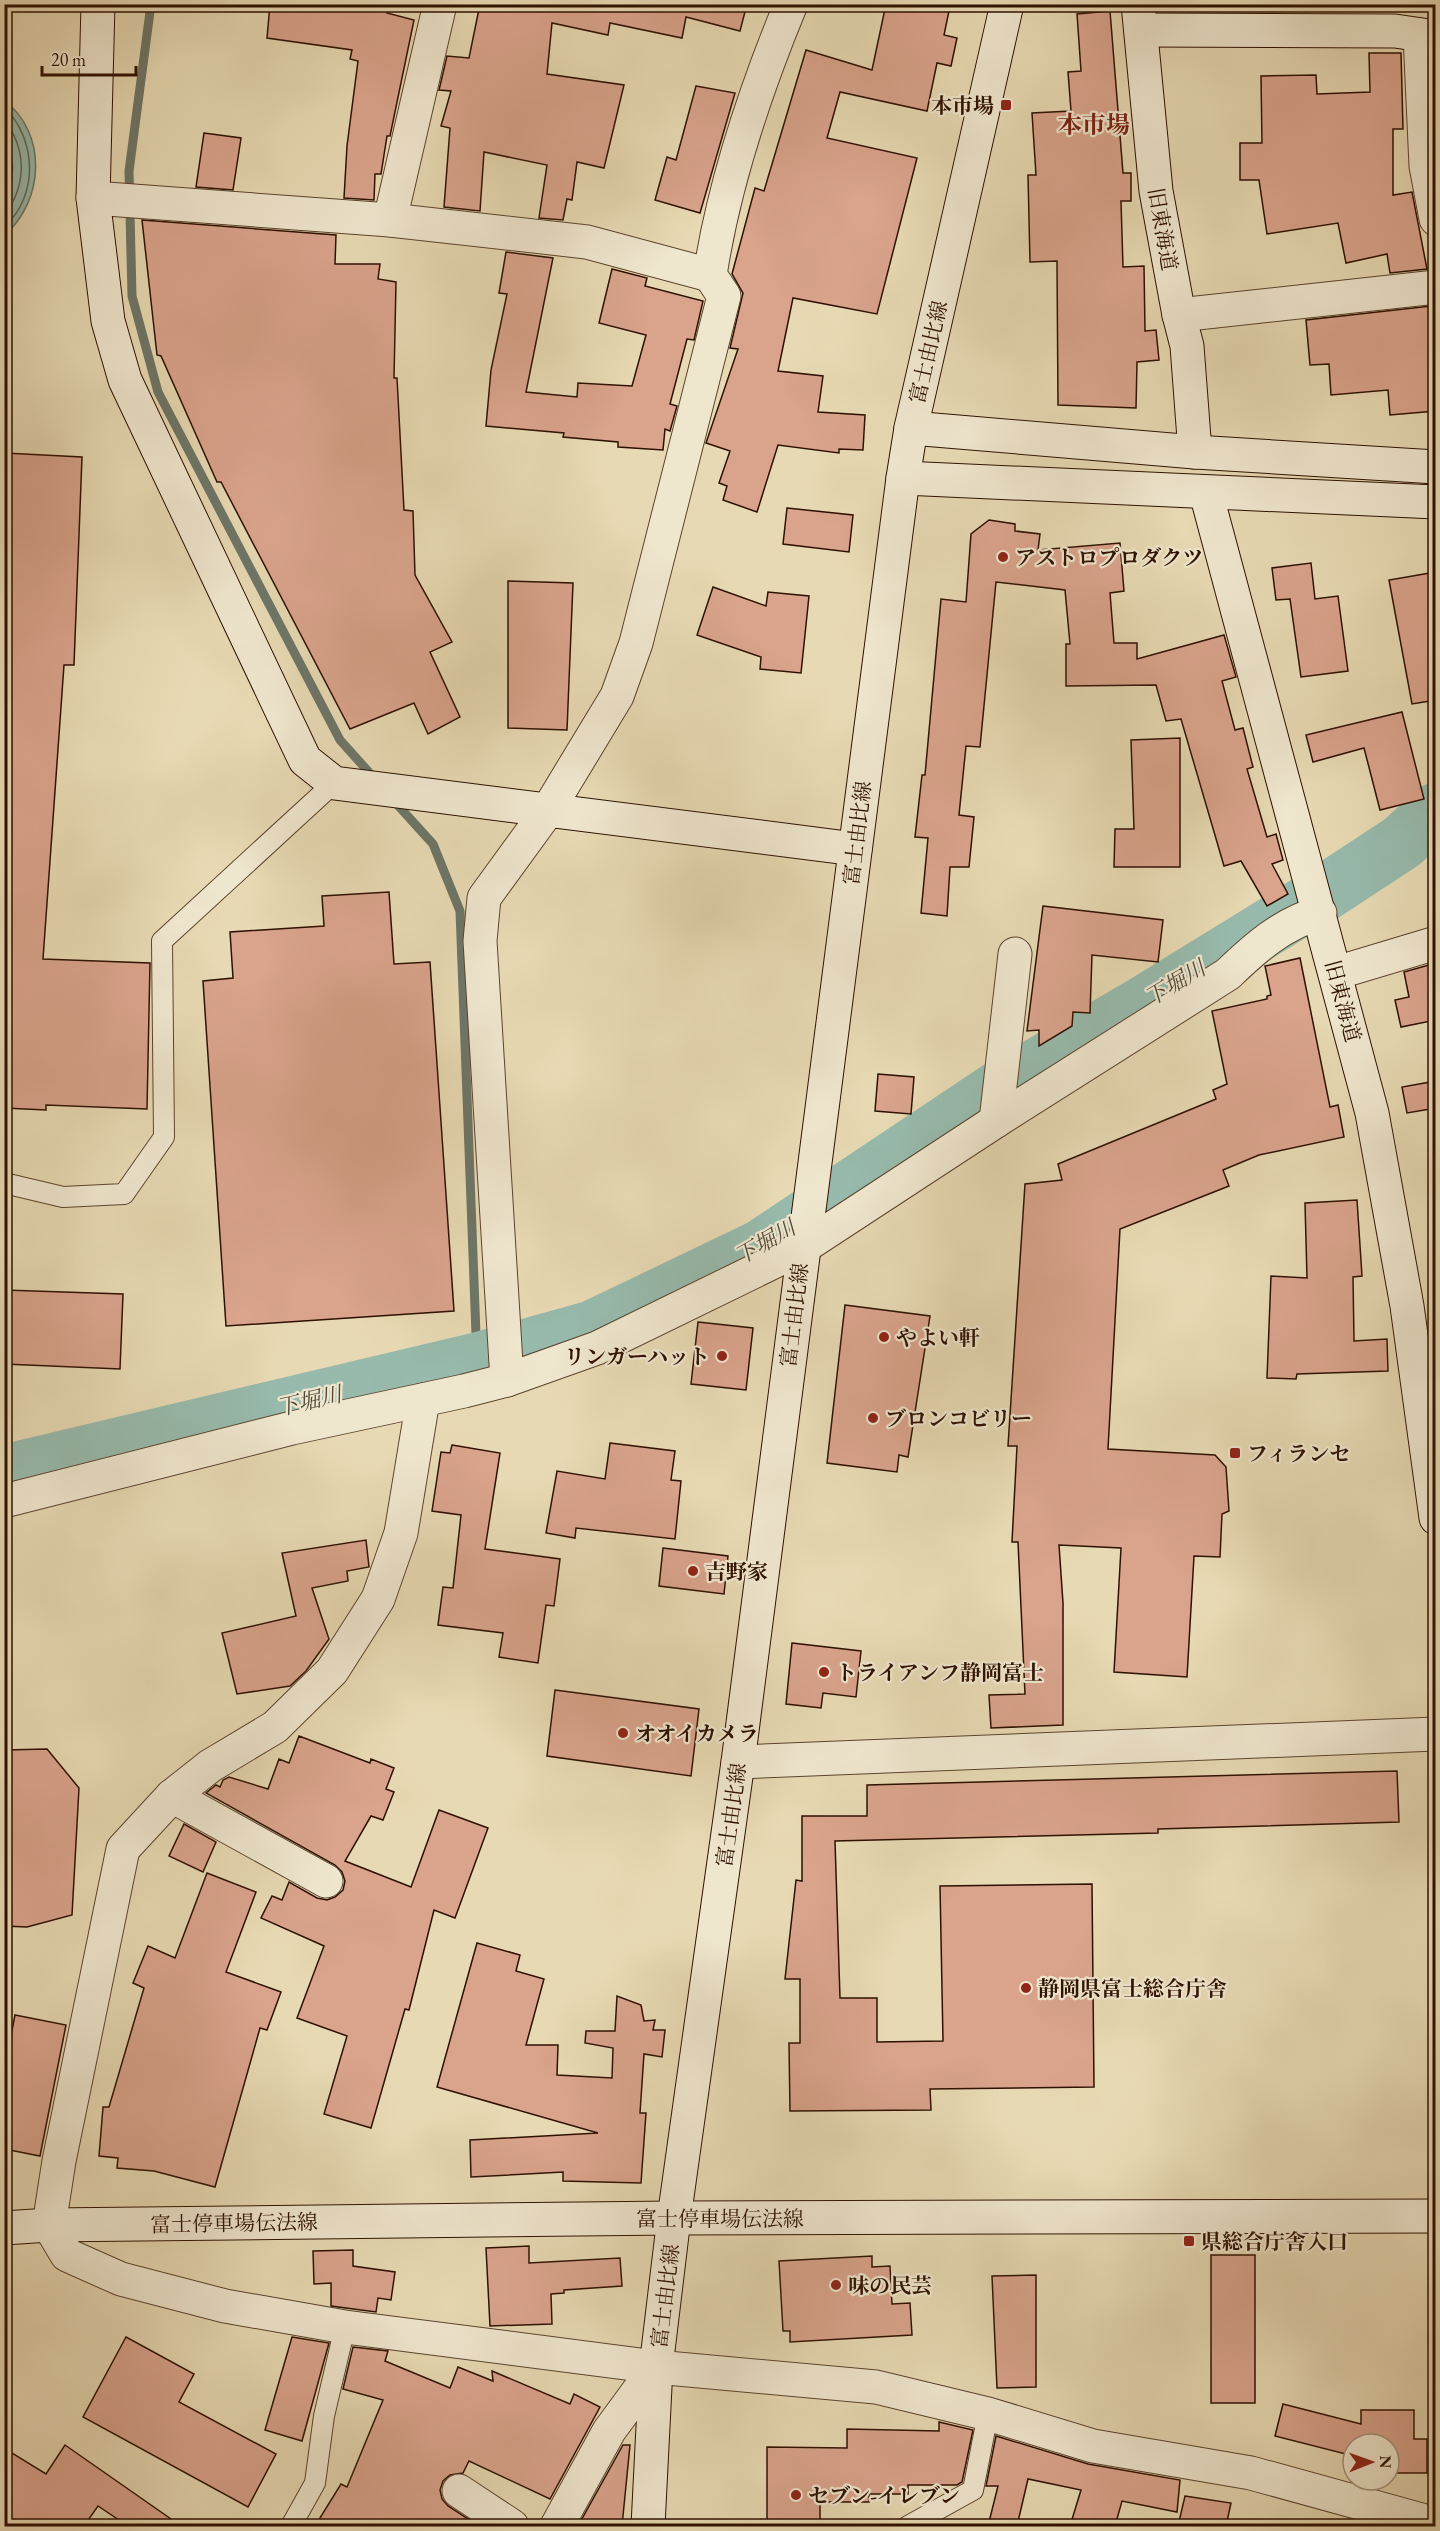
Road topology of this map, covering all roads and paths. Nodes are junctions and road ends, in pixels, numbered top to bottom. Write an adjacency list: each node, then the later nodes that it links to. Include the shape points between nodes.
1 (98, 4): 7 (street)
2 (440, 4): 9 (street)
3 (791, 4): 10 (street, via 761,76 716,235)
4 (1006, 4): 13 (street, 富士由比線)
5 (1139, 17): 6 (street); 12 (street, 旧東海道, via 1156,191)
6 (1428, 36): 8 (street, via 1426,166)
7 (101, 199): 9 (street); 19 (street, via 108,321 125,381 305,760)
8 (1436, 219)
9 (390, 220): 10 (street, via 587,242)
10 (710, 275): 20 (street, via 724,296 636,643 617,696)
11 (1436, 287): 12 (street)
12 (1179, 315): 14 (street, 旧東海道, via 1187,346)
13 (911, 428): 14 (street); 16 (street, 富士由比線)
14 (1195, 452): 15 (street)
15 (1436, 468)
16 (903, 478): 17 (street); 21 (street, 富士由比線)
17 (1206, 493): 18 (street); 22 (street, 旧東海道)
18 (1436, 502)
19 (345, 784): 20 (street); 27 (lane, via 162,941 164,1137 124,1194 63,1197)
20 (548, 810): 21 (street); 29 (street, via 484,898 480,941)
21 (855, 849): 28 (street, 富士由比線)
22 (1317, 902): 25 (street, 旧東海道); 26 (street, via 1254,948 1228,974)
23 (1436, 943): 25 (street)
24 (1015, 954): 26 (street)
25 (1336, 973): 32 (street, 旧東海道, via 1374,1124 1407,1306)
26 (996, 1121): 28 (street)
27 (4, 1183)
28 (802, 1248): 29 (street, via 597,1348); 34 (street, 富士由比線)
29 (507, 1380): 30 (street)
30 (423, 1400): 31 (street, via 292,1428); 35 (street, via 401,1533 378,1599 332,1671 275,1727 210,1766)
31 (4, 1501)
32 (1436, 1518)
33 (1436, 1734): 34 (street)
34 (738, 1762): 38 (street, 富士由比線)
35 (172, 1796): 36 (street); 39 (street, via 123,1849)
36 (326, 1881)
37 (1436, 2216): 38 (street, 富士停車場伝法線)
38 (674, 2218): 39 (street, 富士停車場伝法線); 42 (street, 富士由比線)
39 (49, 2225): 40 (street, 富士停車場伝法線); 41 (street, via 67,2255 121,2279 225,2306)
40 (5, 2230)
41 (345, 2327): 42 (street); 46 (lane, via 324,2416 315,2483)
42 (656, 2367): 43 (street, via 876,2387); 48 (street, via 609,2431); 49 (street, 富士由比線)
43 (988, 2414): 45 (street, via 1093,2446 1251,2473); 50 (lane, via 973,2490)
44 (459, 2491): 47 (street)
45 (1436, 2524)
46 (291, 2526)
47 (512, 2526)
48 (557, 2526)
49 (648, 2526)
50 (908, 2526)

